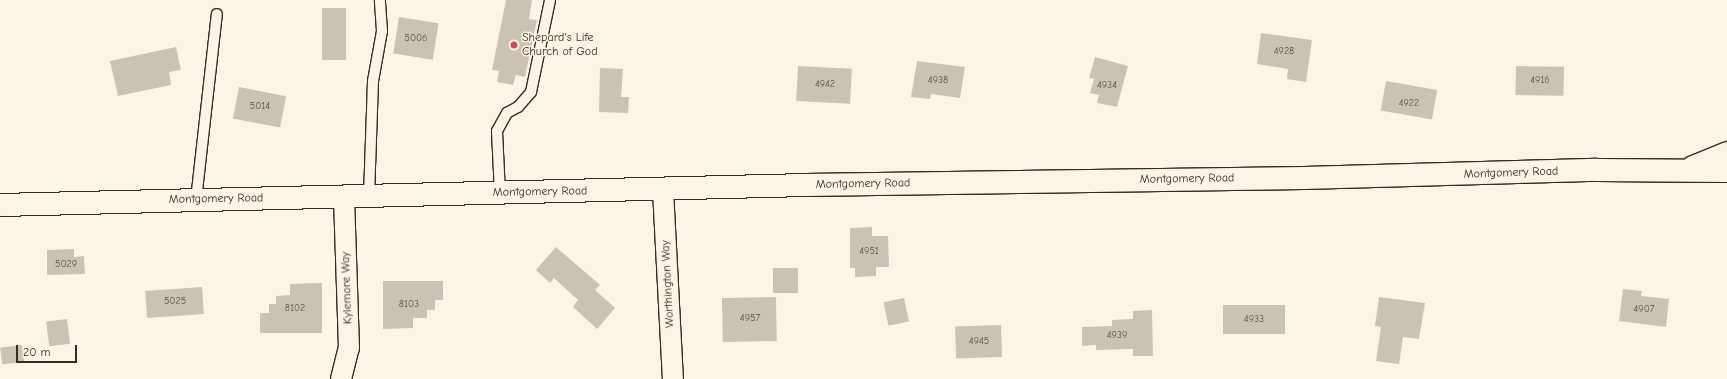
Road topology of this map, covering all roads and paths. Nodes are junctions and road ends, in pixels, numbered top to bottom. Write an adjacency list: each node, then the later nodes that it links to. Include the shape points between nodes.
1 (380, 0): 10 (lane, via 382,31 373,81)
2 (550, 0): 8 (lane, via 531,92 518,107 507,113 497,131)
3 (217, 14): 11 (lane)
4 (1727, 153): 5 (main road)
5 (1683, 170): 6 (main road, Montgomery Road); 7 (main road, Montgomery Road)
6 (1727, 171)
7 (663, 190): 8 (main road, Montgomery Road); 14 (street, Worthington Way)
8 (500, 193): 10 (main road, Montgomery Road)
9 (344, 196): 10 (main road, Montgomery Road); 11 (main road, Montgomery Road); 13 (street, Kylemore Way, via 349,348)
10 (369, 196)
11 (196, 200): 12 (main road, Montgomery Road)
12 (0, 205)
13 (341, 379)
14 (673, 379)

